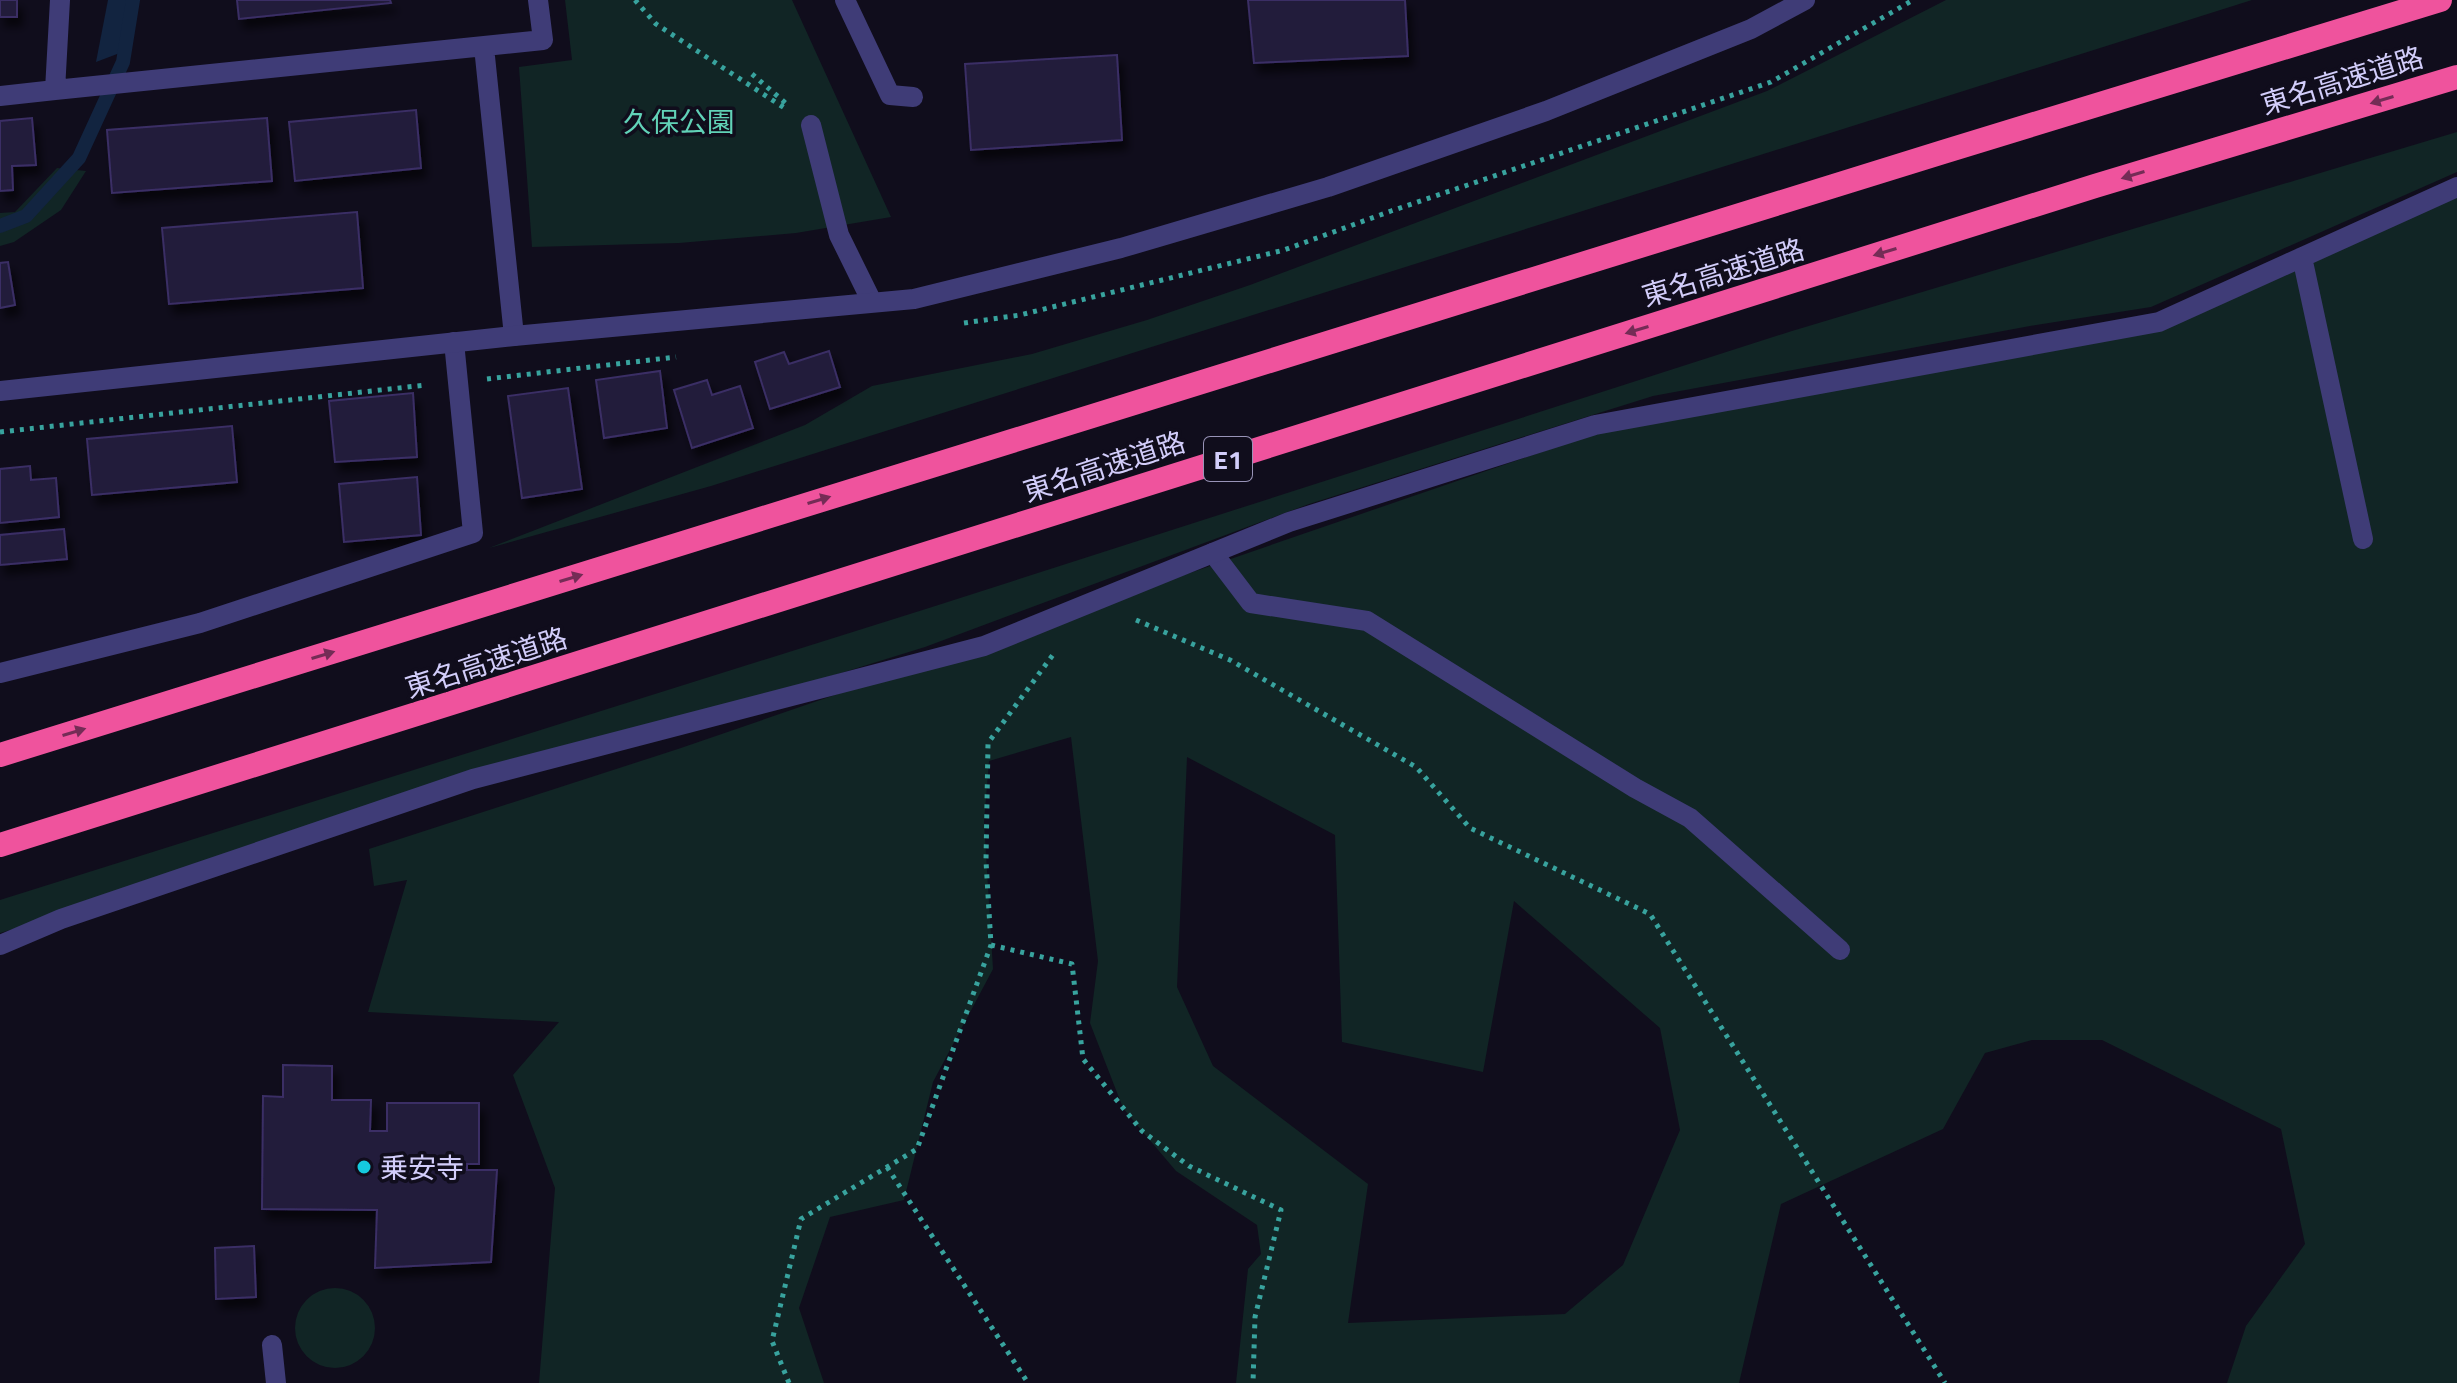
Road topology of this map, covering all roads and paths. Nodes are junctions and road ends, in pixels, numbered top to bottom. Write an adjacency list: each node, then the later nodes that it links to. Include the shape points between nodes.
1 (60, 0): 10 (street)
2 (538, 0): 7 (street, via 543,40)
3 (635, 0): 13 (path, via 656,24)
4 (845, 0): 12 (street, via 890,95)
5 (1805, 0): 16 (street, via 1751,29 1546,111 1328,187 1121,248 914,299)
6 (2440, 0): 24 (highway, 東名高速道路, one-way to 6)
7 (484, 47): 10 (street); 17 (street)
8 (752, 74): 13 (path)
9 (2457, 77): 25 (highway, 東名高速道路 / E1, one-way to 25)
10 (55, 90): 11 (street)
11 (0, 96)
12 (913, 97)
13 (811, 125): 16 (street, via 839,235)
14 (2457, 187): 15 (street)
15 (2302, 257): 20 (street); 21 (street, via 2159,322 1595,425 1289,522)
16 (872, 302): 17 (street)
17 (514, 336): 18 (street)
18 (454, 342): 19 (street); 23 (street, via 473,533 200,623)
19 (0, 391)
20 (2363, 539)
21 (1213, 553): 22 (street); 28 (street, via 1251,603 1367,621 1690,818)
22 (1092, 602): 26 (street, via 984,646 473,779 61,919); 27 (path, via 988,743); 35 (path, via 1230,660 1416,767 1470,828 1650,914)
23 (0, 673)
24 (0, 755)
25 (0, 845)
26 (0, 945)
27 (991, 945): 29 (path, via 917,1149); 34 (path, via 1072,964 1083,1059 1142,1131 1189,1166 1281,1210 1255,1317)
28 (1840, 950)
29 (887, 1167): 32 (path, via 801,1219 772,1341); 33 (path)
30 (272, 1345): 31 (street)
31 (276, 1383)
32 (789, 1383)
33 (1028, 1383)
34 (1253, 1383)
35 (1945, 1383)

